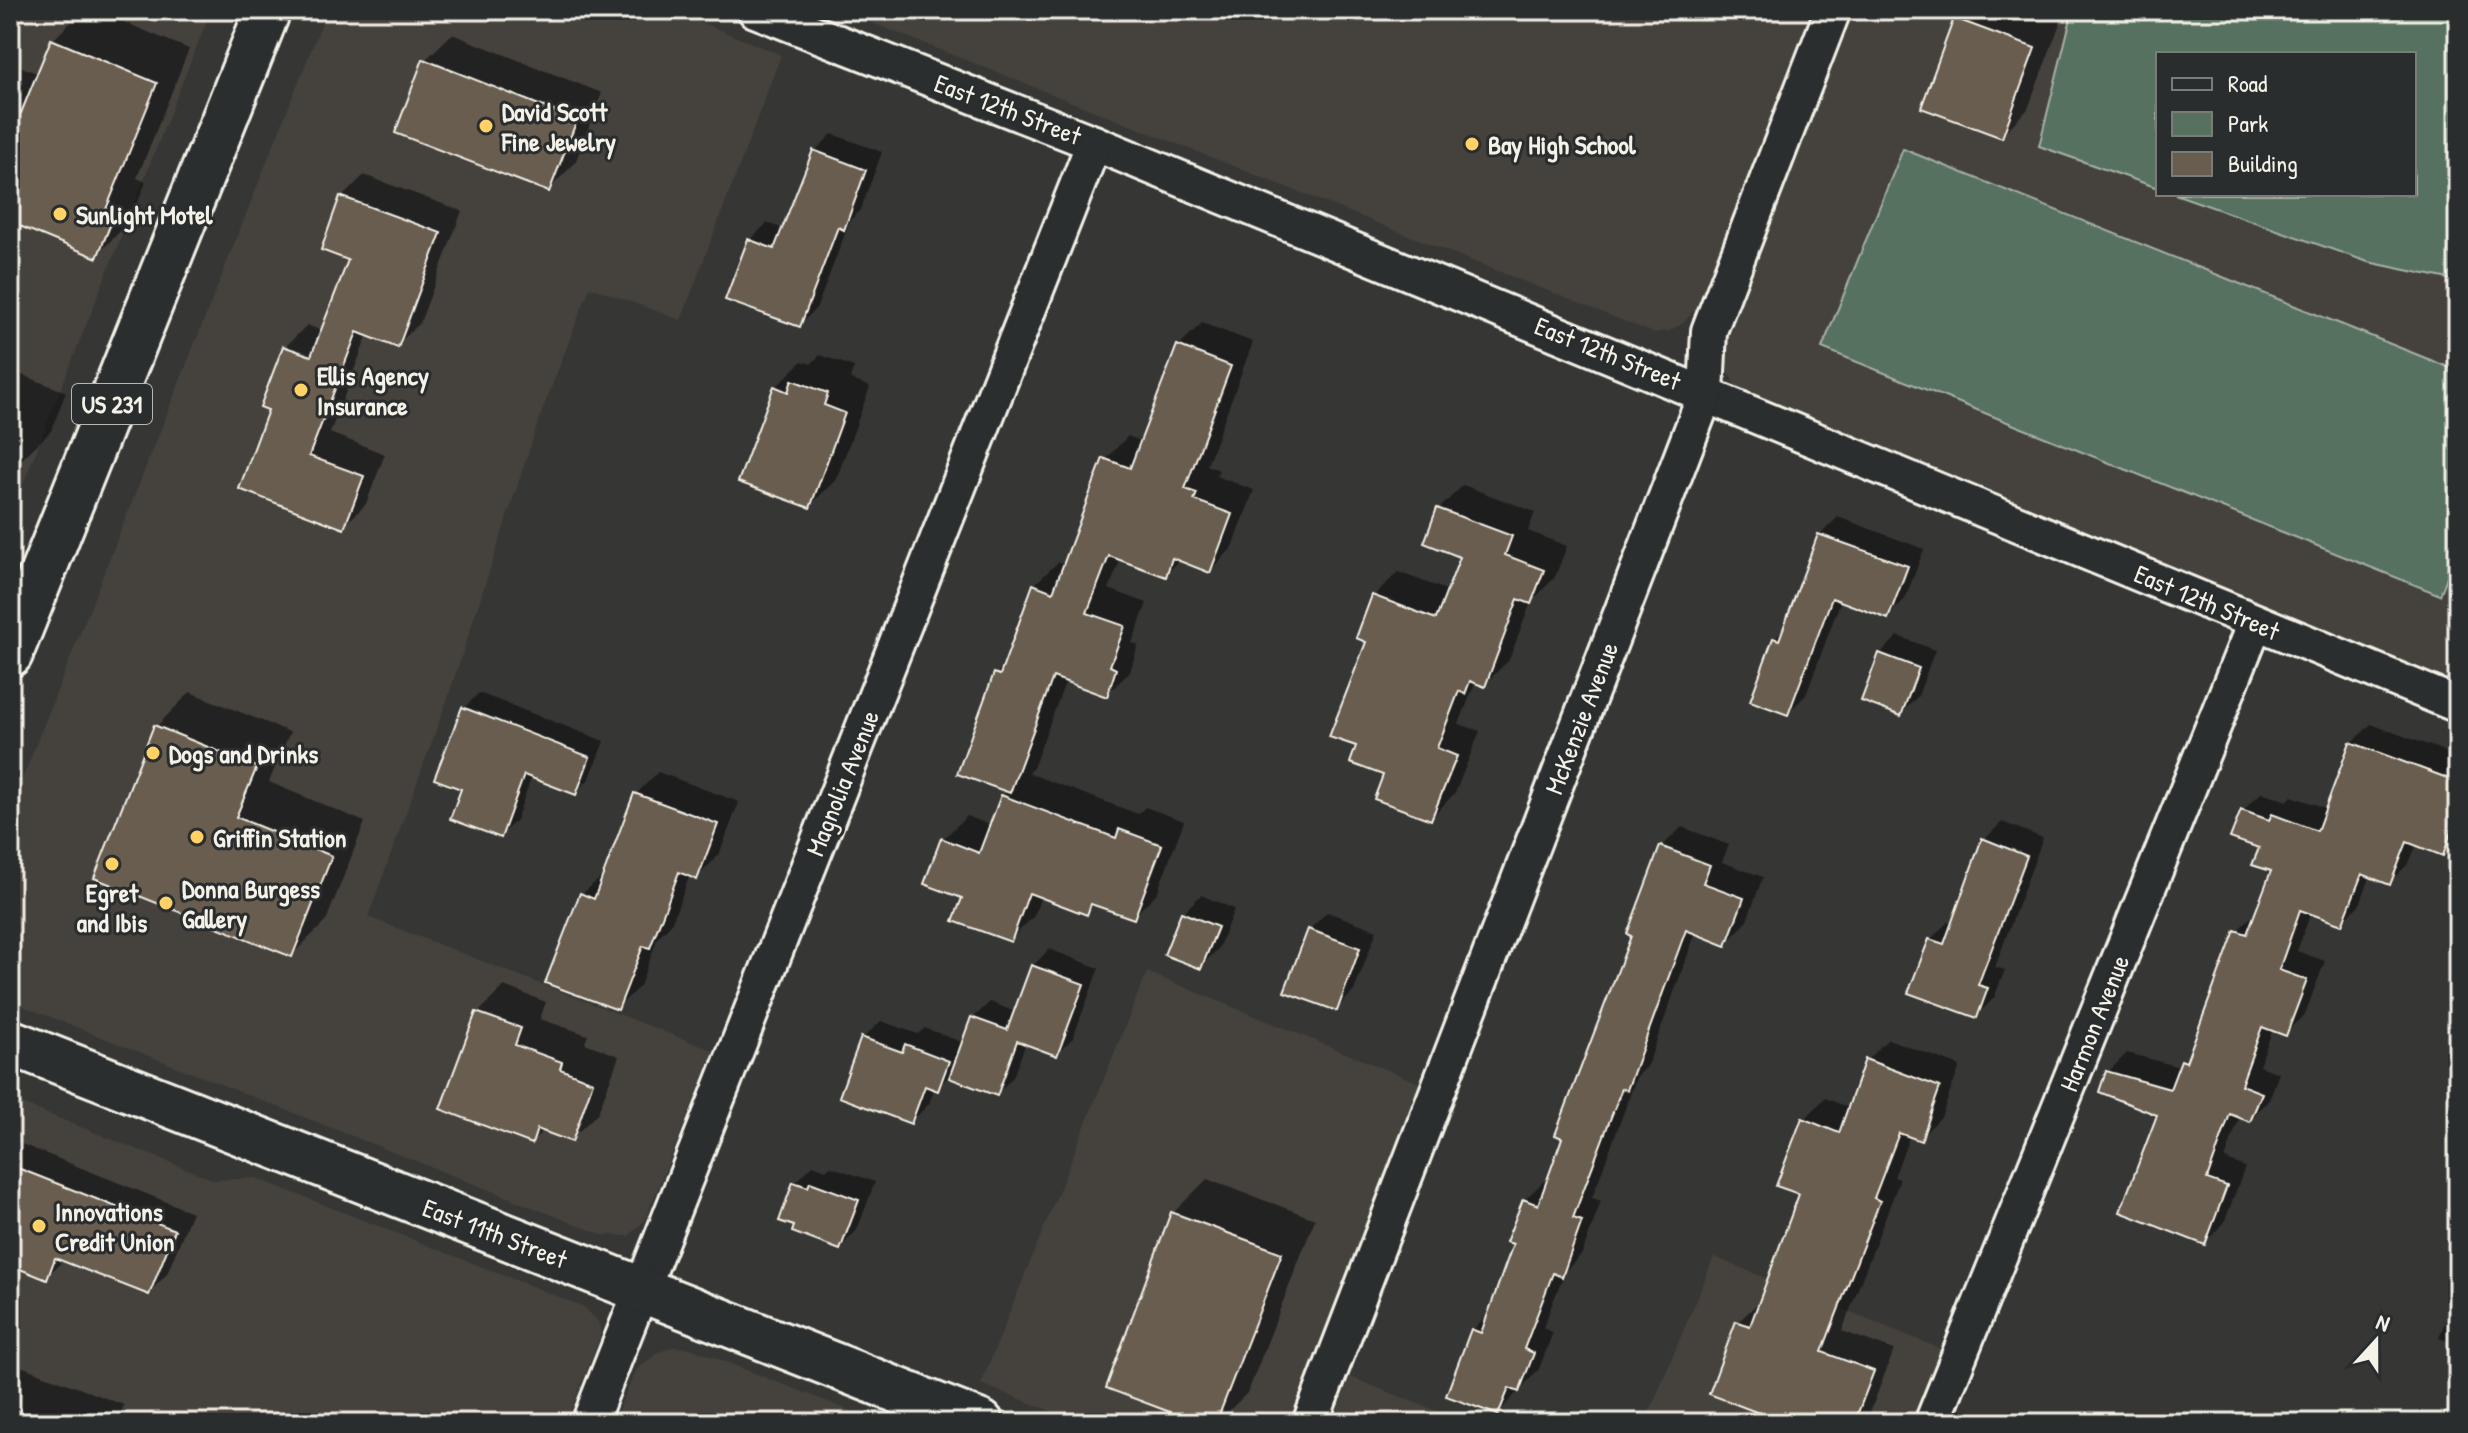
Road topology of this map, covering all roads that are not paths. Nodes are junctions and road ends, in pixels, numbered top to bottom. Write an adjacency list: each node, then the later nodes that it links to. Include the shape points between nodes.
1 (268, 10): 7 (main road, US 231)
2 (755, 10): 4 (street, East 12th Street)
3 (1833, 10): 5 (street, McKenzie Avenue, via 1709,331)
4 (1094, 143): 5 (street, East 12th Street); 10 (street, Magnolia Avenue)
5 (1706, 393): 6 (street, East 12th Street); 13 (street, McKenzie Avenue)
6 (2255, 623): 8 (street, East 12th Street); 14 (street, Harmon Avenue)
7 (10, 654)
8 (2458, 705)
9 (10, 1042): 10 (main road, East 11th Street)
10 (642, 1291): 11 (street, Magnolia Avenue); 12 (main road, East 11th Street)
11 (589, 1423)
12 (981, 1423)
13 (1310, 1423)
14 (1932, 1423)

